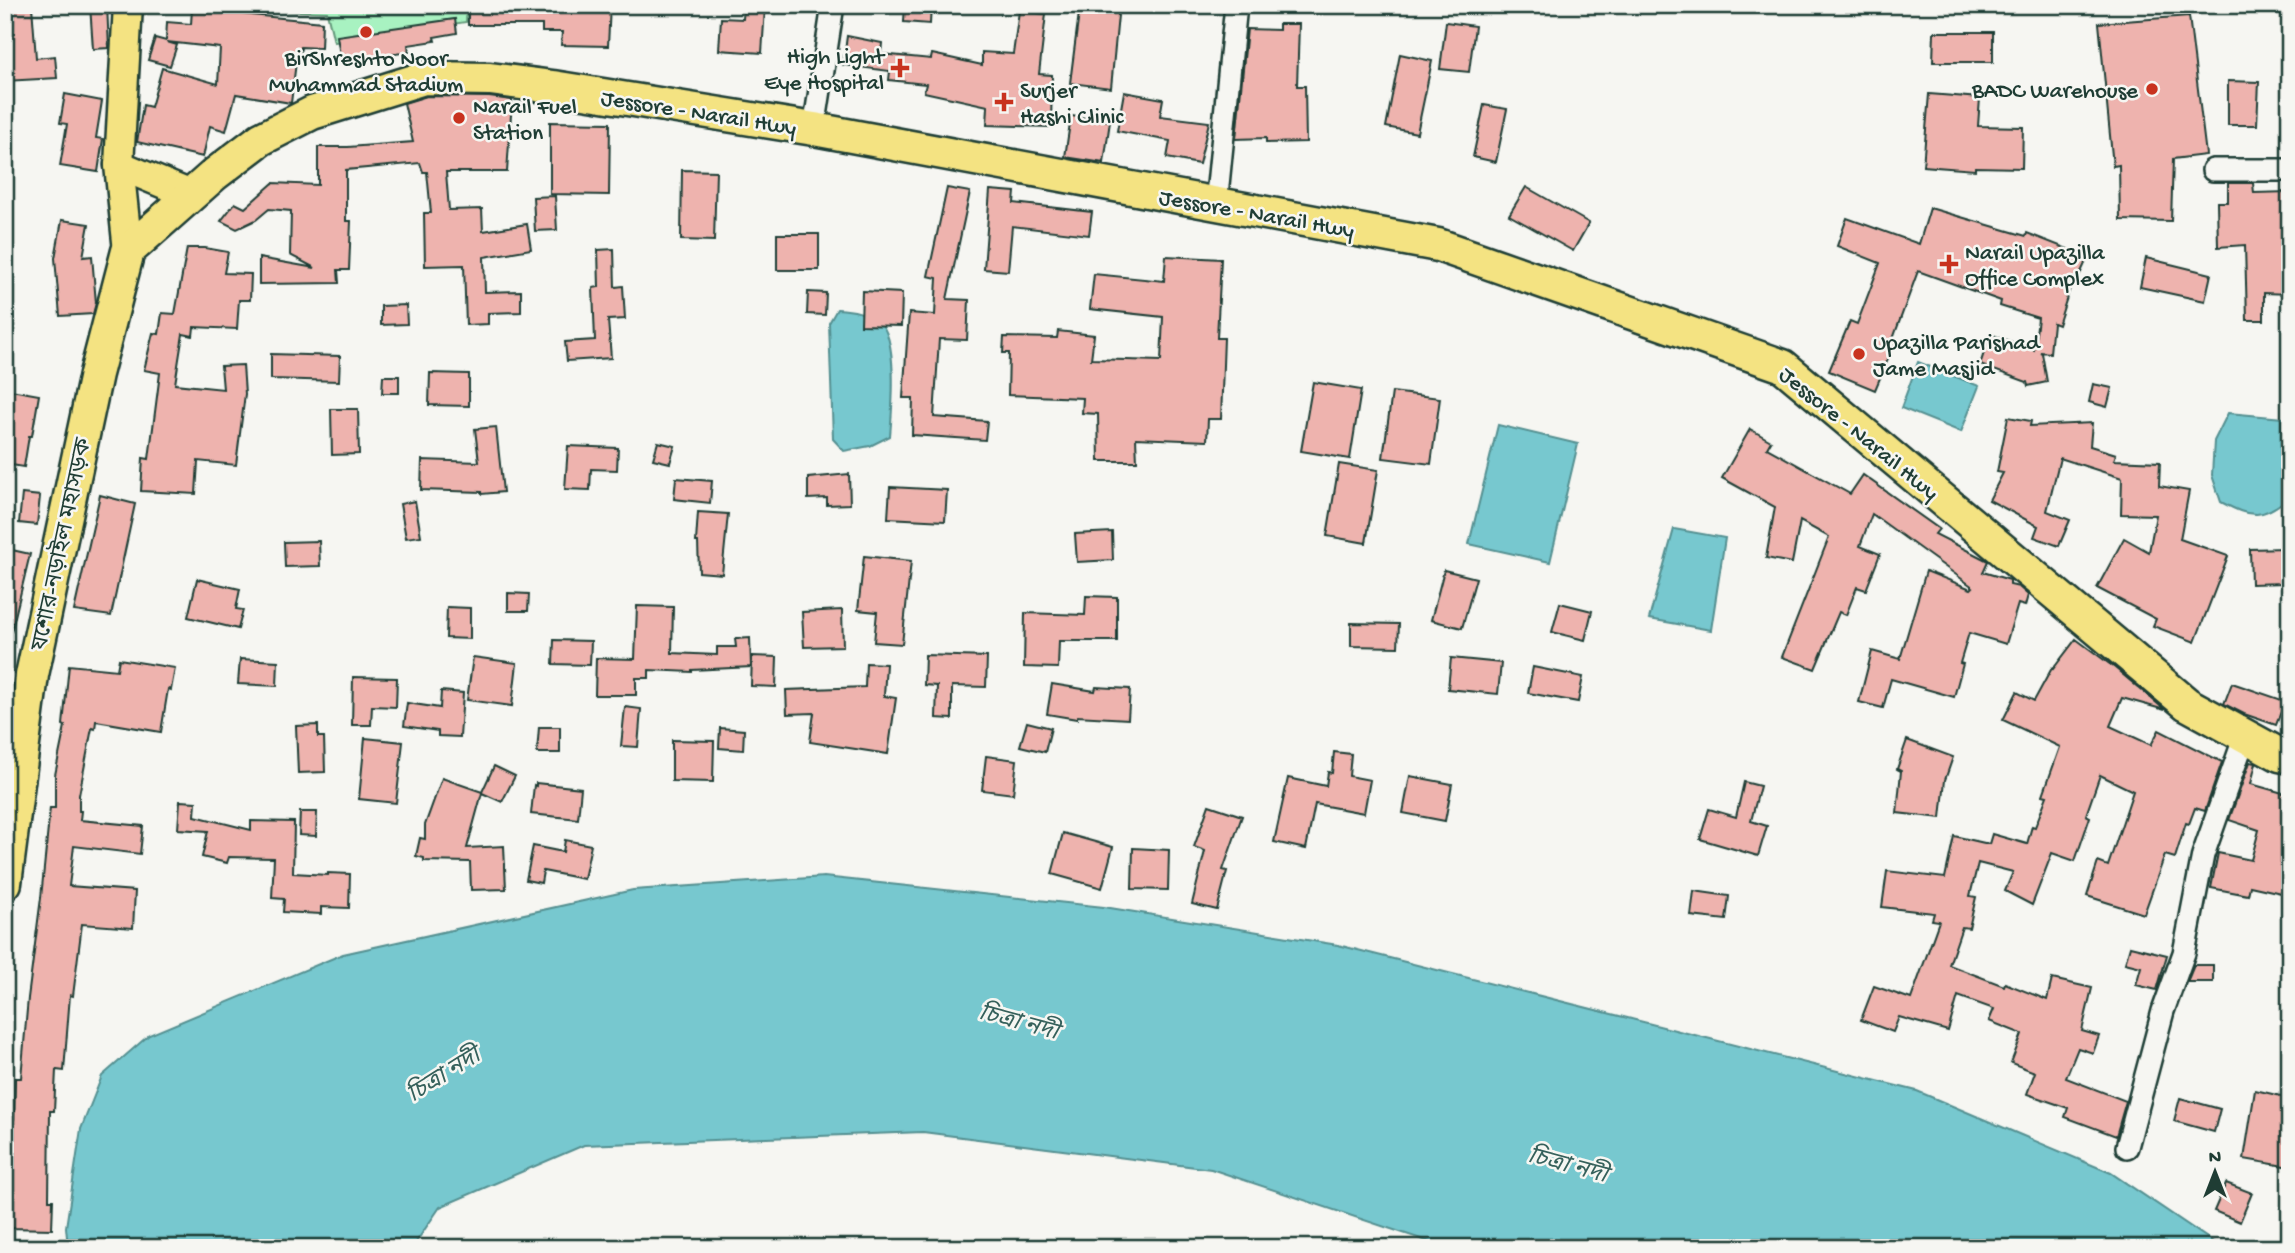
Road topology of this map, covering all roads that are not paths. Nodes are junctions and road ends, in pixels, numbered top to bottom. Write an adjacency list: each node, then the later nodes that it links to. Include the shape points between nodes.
1 (128, 5): 5 (main road)
2 (833, 5): 4 (street)
3 (1236, 5): 9 (street)
4 (814, 129): 8 (highway, Jessore - Narail Hwy, via 553,87 490,79 424,78 312,113 261,139); 9 (highway, Jessore - Narail Hwy)
5 (120, 165): 8 (main road); 10 (main road)
6 (2213, 170): 7 (street)
7 (2290, 170)
8 (191, 195): 10 (highway, Jessore - Narail Hwy)
9 (1216, 205): 11 (highway, Jessore - Narail Hwy, via 1438,245 1783,366 2187,704)
10 (128, 251): 13 (highway, যশোর-নড়াইল মহাসড়ক, via 96,374 32,675)
11 (2245, 736): 12 (highway, Jessore - Narail Hwy); 14 (street, via 2203,855 2184,953 2163,1011)
12 (2290, 757)
13 (5, 883)
14 (2127, 1147)

